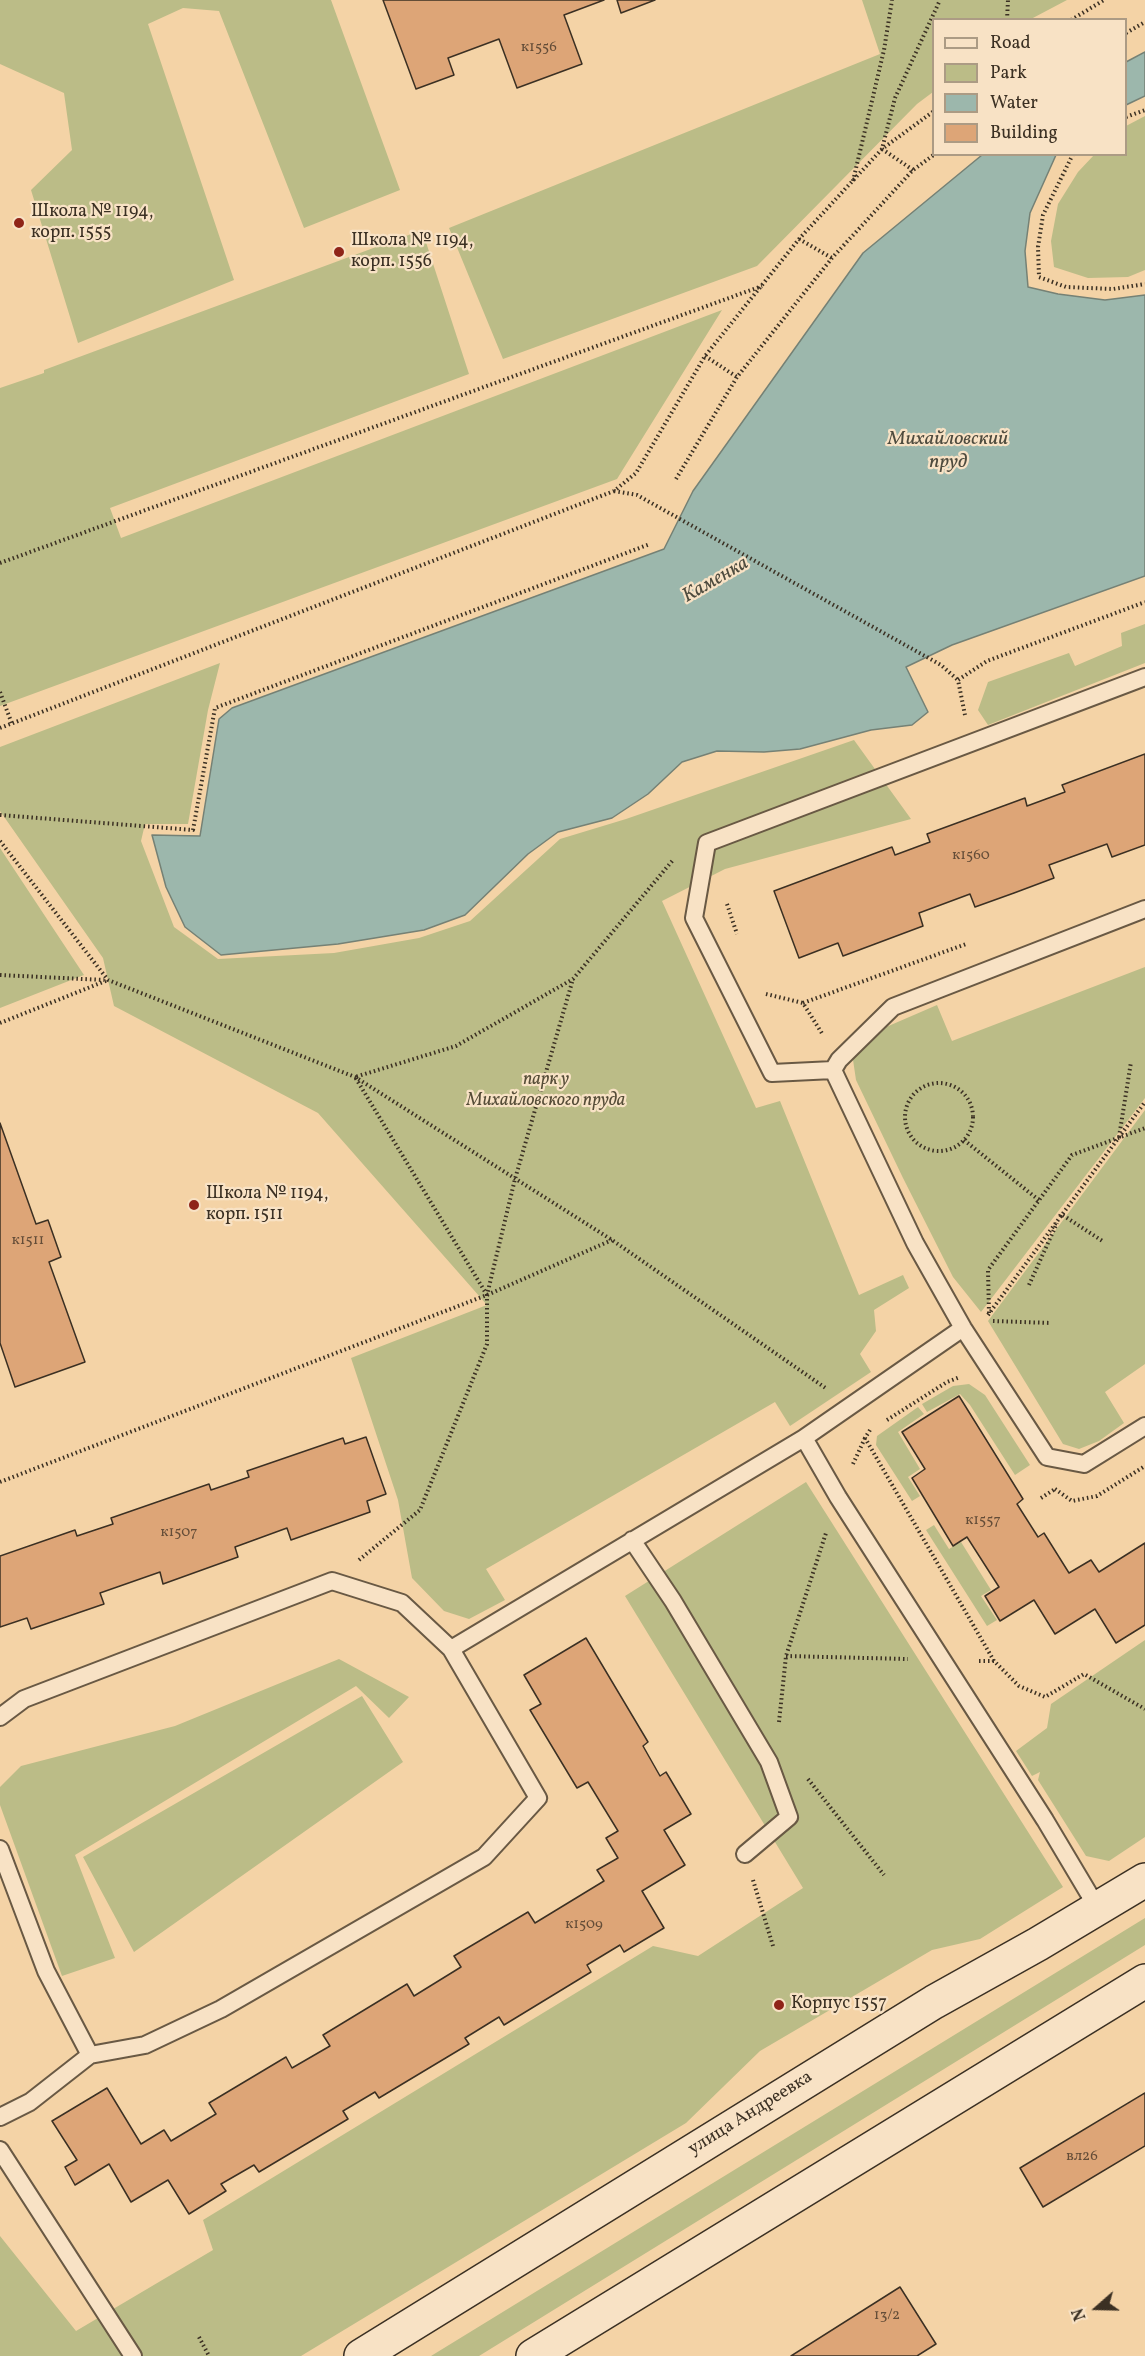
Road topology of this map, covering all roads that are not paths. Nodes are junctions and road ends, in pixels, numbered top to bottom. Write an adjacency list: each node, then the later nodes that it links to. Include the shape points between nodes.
1 (1145, 677): 3 (lane, via 707,843 694,918 772,1073)
2 (1145, 909): 3 (lane, via 893,1007)
3 (833, 1070): 4 (lane, via 915,1243)
4 (963, 1328): 5 (lane, via 1047,1457 1084,1464); 6 (lane)
5 (1145, 1426)
6 (804, 1438): 7 (lane); 13 (lane)
7 (632, 1540): 8 (lane); 11 (lane, via 769,1762 789,1817)
8 (451, 1649): 9 (lane, via 402,1603 332,1581 24,1699); 15 (lane, via 538,1798 484,1857 222,2010 145,2045)
9 (0, 1717)
10 (0, 1849): 15 (lane, via 46,1971)
11 (745, 1854)
12 (1145, 1880): 13 (main road, улица Андреевка)
13 (1098, 1909): 19 (main road, улица Андреевка, via 915,2013)
14 (1145, 1981): 20 (main road)
15 (90, 2055): 16 (lane, via 30,2102)
16 (0, 2117)
17 (0, 2150): 18 (lane)
18 (133, 2356)
19 (361, 2356)
20 (533, 2356)

